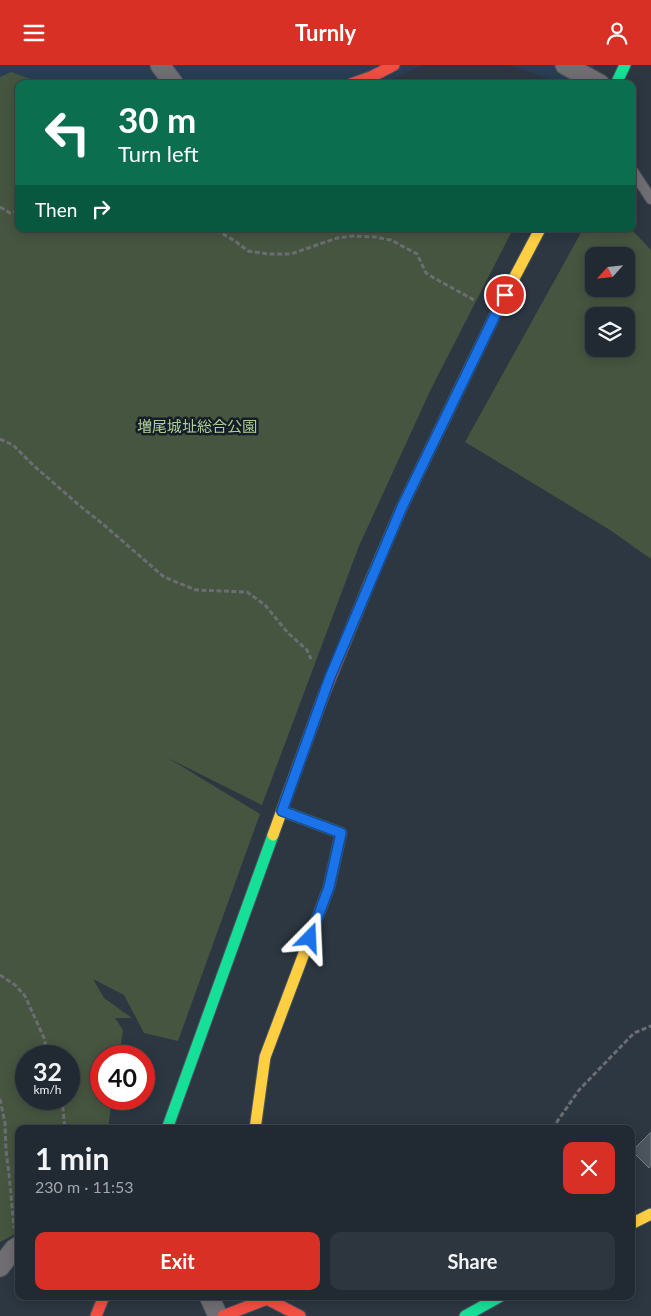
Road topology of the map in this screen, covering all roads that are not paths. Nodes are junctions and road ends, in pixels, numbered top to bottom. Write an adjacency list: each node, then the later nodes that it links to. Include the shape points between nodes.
1 (160, 65): 5 (street)
2 (394, 65): 6 (street)
3 (564, 65): 7 (street)
4 (625, 65): 8 (street)
5 (171, 80)
6 (363, 80)
7 (592, 80)
8 (618, 80)
9 (636, 176): 10 (lane)
10 (651, 199)
11 (538, 232): 12 (street, via 402,507 330,677)
12 (282, 811): 13 (street); 14 (street, via 341,833 329,887 265,1057)
13 (168, 1125)
14 (256, 1125)
15 (651, 1214): 16 (street)
16 (635, 1222)
17 (15, 1248): 18 (street)
18 (0, 1267)
19 (102, 1300): 23 (street)
20 (210, 1300): 24 (street)
21 (264, 1300): 25 (street)
22 (269, 1300): 26 (street)
23 (96, 1316)
24 (218, 1316)
25 (223, 1316)
26 (300, 1316)

